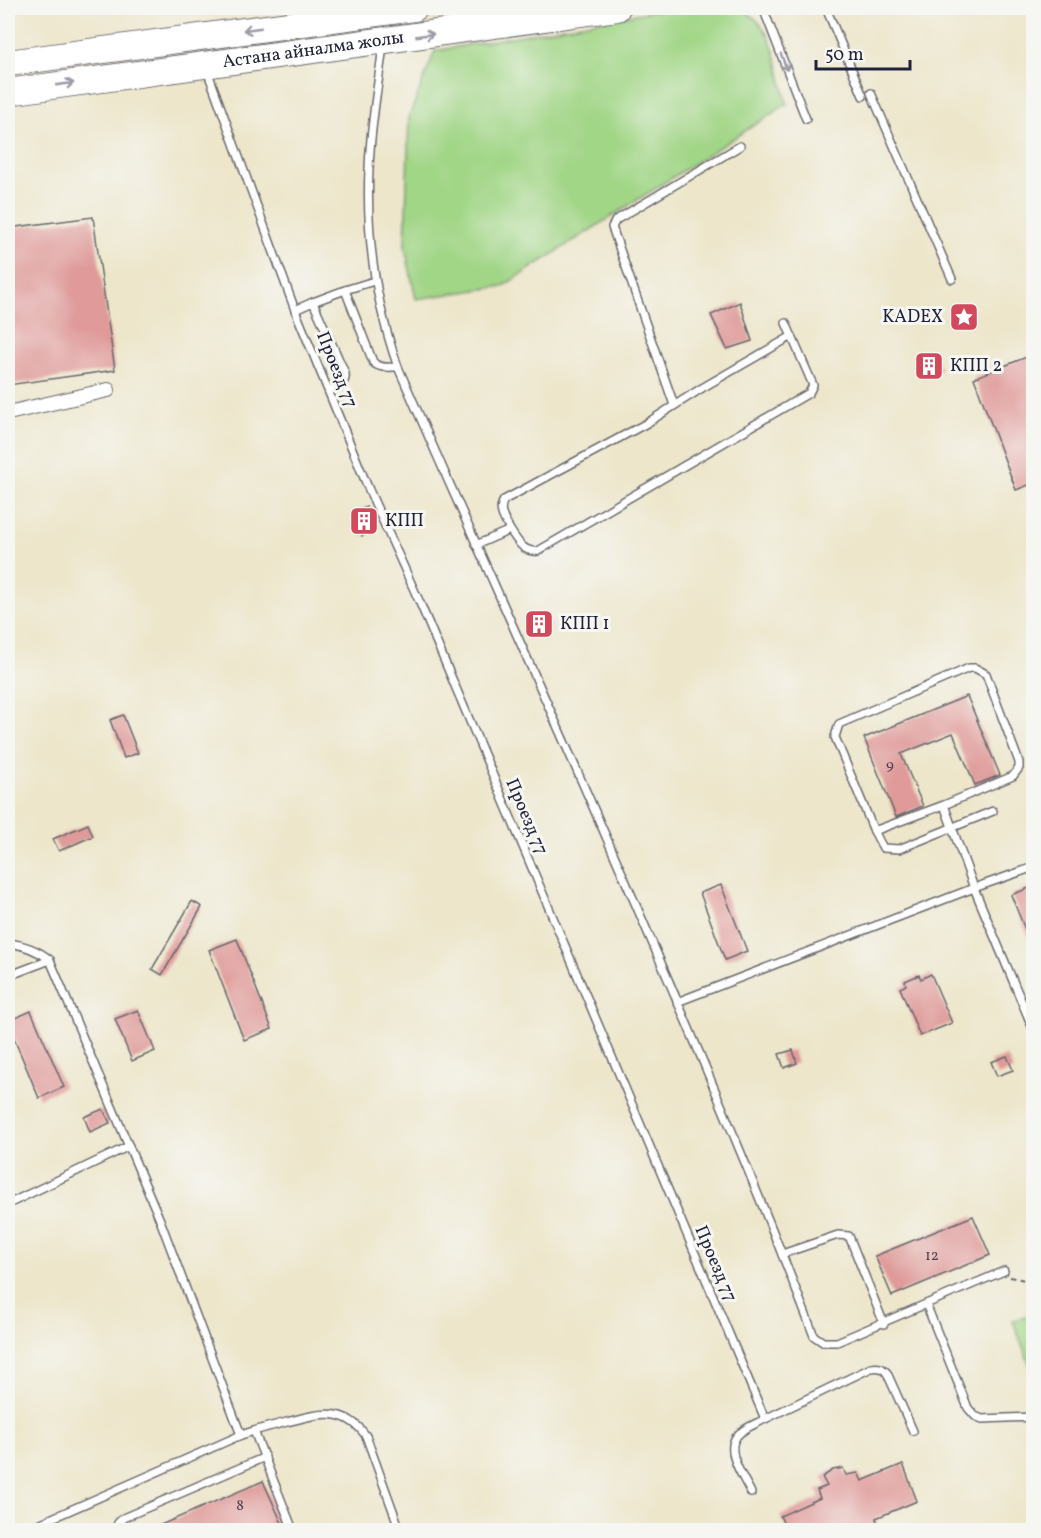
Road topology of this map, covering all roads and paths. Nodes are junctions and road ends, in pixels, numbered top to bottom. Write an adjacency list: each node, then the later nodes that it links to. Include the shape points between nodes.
1 (414, 8): 6 (highway, Астана айналма жолы, one-way to 6)
2 (617, 8): 5 (highway, Астана айналма жолы, one-way to 2)
3 (763, 8): 9 (lane, one-way to 9)
4 (826, 8): 11 (lane)
5 (384, 41): 6 (highway, Астана айналма жолы); 12 (lane, via 369,166)
6 (207, 50): 7 (highway, Астана айналма жолы); 8 (highway, Астана айналма жолы, one-way to 6); 15 (lane, Проезд 77, via 213,91)
7 (8, 63)
8 (8, 92)
9 (806, 119)
10 (740, 147): 21 (lane, via 616,220 612,227)
11 (952, 279)
12 (374, 280): 13 (lane); 18 (lane)
13 (345, 290): 14 (lane); 18 (lane, via 373,362)
14 (313, 303): 15 (lane); 20 (lane, via 345,373 342,385)
15 (295, 310): 20 (lane, Проезд 77)
16 (786, 323): 17 (lane)
17 (792, 336): 21 (lane); 23 (lane, via 813,385 806,396 538,551 522,547)
18 (398, 367): 24 (lane)
19 (108, 390): 22 (street)
20 (329, 391): 45 (lane, Проезд 77)
21 (674, 405): 23 (lane, via 504,500 501,512)
22 (8, 413)
23 (510, 530): 24 (lane)
24 (476, 545): 34 (lane)
25 (944, 805): 27 (lane); 28 (lane); 28 (lane, via 1013,776 1019,768 986,674 975,668 839,724 835,737)
26 (993, 811): 27 (lane)
27 (953, 827): 28 (lane, via 899,849 883,848); 30 (lane)
28 (874, 831)
29 (1034, 867): 30 (lane)
30 (974, 888): 34 (lane); 35 (lane)
31 (8, 943): 32 (lane, via 41,952)
32 (50, 960): 33 (lane); 36 (lane)
33 (8, 976)
34 (677, 1002): 38 (lane)
35 (1034, 1031)
36 (129, 1146): 37 (lane); 48 (lane)
37 (8, 1204)
38 (782, 1254): 43 (lane, via 814,1336 823,1342 837,1342); 43 (lane, via 838,1235 849,1236)
39 (1004, 1271): 40 (lane)
40 (994, 1275): 41 (path); 42 (lane)
41 (1034, 1282)
42 (926, 1304): 43 (lane); 44 (lane, via 968,1408 975,1416)
43 (884, 1324)
44 (1034, 1417)
45 (765, 1419): 47 (lane, via 878,1367 887,1372); 50 (lane, via 738,1434 732,1442 733,1454)
46 (254, 1431): 48 (lane); 49 (lane); 54 (lane, via 330,1413 359,1426)
47 (914, 1431)
48 (241, 1435): 51 (lane)
49 (265, 1457): 52 (lane, via 123,1518); 53 (lane)
50 (751, 1493)
51 (25, 1530)
52 (115, 1530)
53 (293, 1530)
54 (400, 1530)

